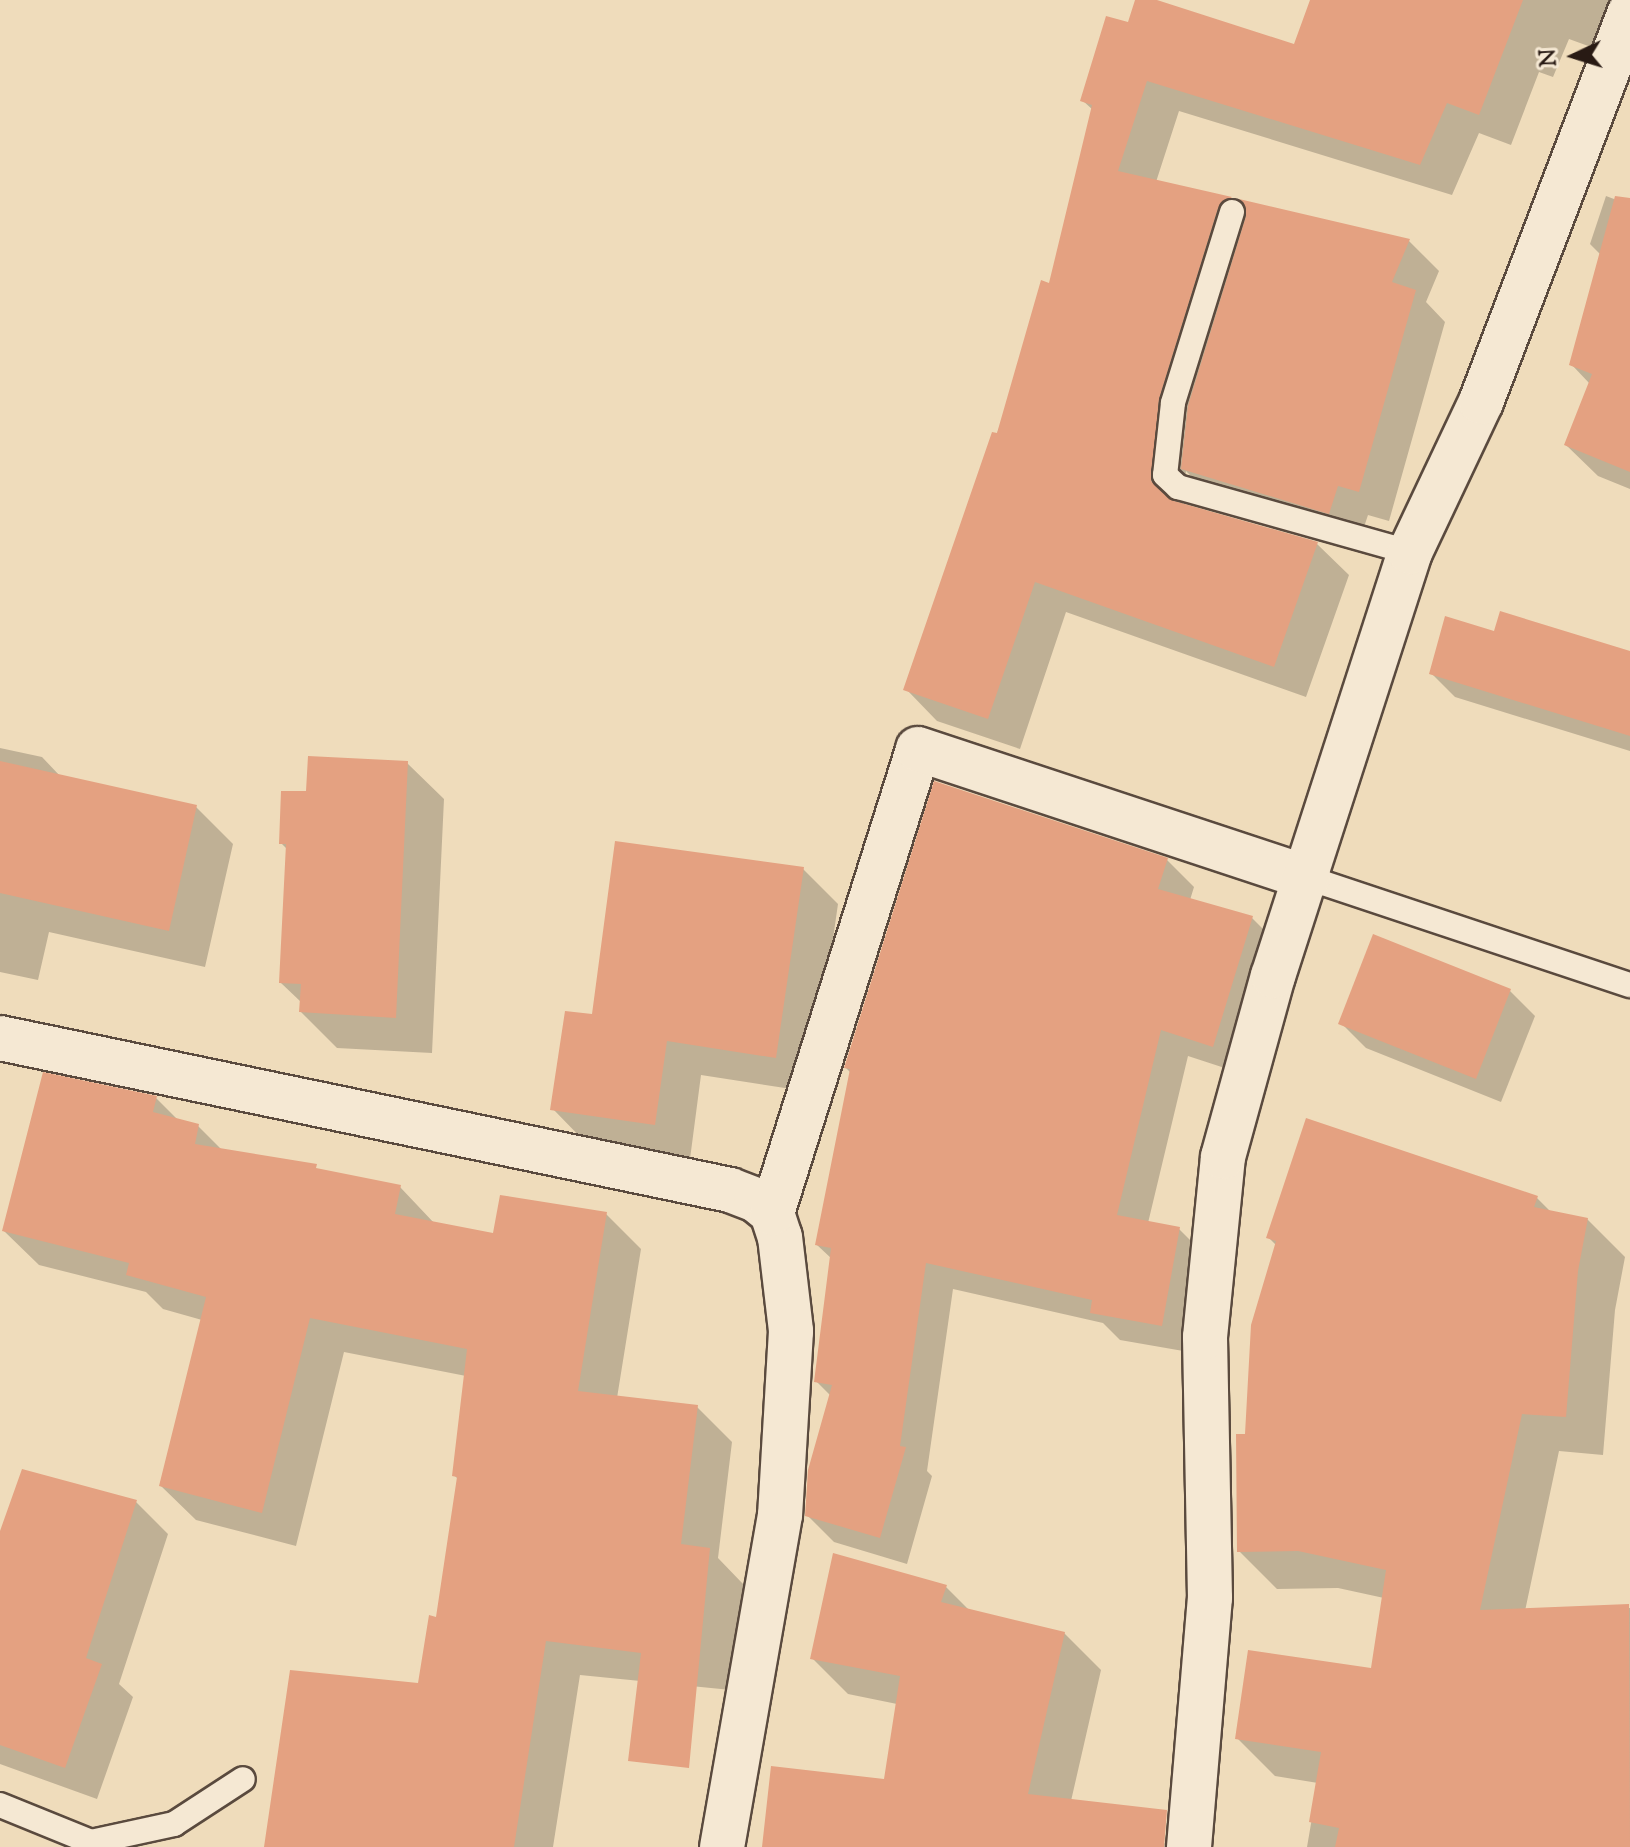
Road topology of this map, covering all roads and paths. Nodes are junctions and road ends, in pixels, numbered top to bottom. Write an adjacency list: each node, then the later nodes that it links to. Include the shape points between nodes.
1 (1630, 12): 3 (street, via 1481,402)
2 (1232, 212): 3 (lane, via 1173,403 1165,475 1178,487)
3 (1410, 552): 4 (street)
4 (1308, 878): 5 (lane); 7 (street, via 918,749); 11 (street, via 1273,976 1223,1157 1205,1337 1210,1598)
5 (1630, 985)
6 (0, 1038): 7 (street, via 730,1190)
7 (772, 1213): 10 (street, via 780,1237 791,1331 780,1515)
8 (243, 1779): 9 (lane, via 174,1824 91,1842)
9 (0, 1805)
10 (722, 1847)
11 (1189, 1847)

